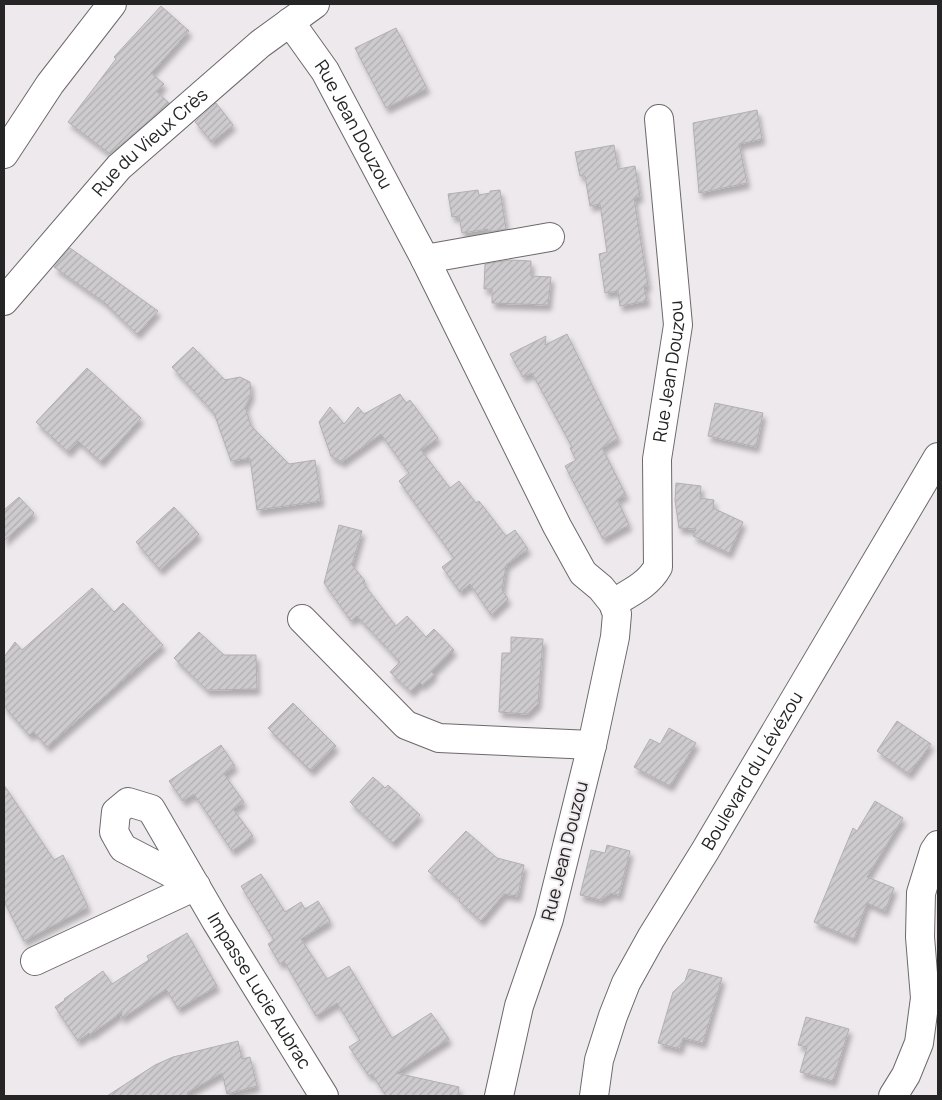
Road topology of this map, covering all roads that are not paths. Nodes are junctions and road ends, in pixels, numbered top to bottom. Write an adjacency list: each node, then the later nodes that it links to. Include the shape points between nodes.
1 (112, 4): 5 (street, via 50,84)
2 (315, 4): 3 (street, Rue du Vieux Crès)
3 (290, 22): 7 (street, Rue Jean Douzou, via 325,71); 8 (street, Rue du Vieux Crès, via 260,44 119,167)
4 (659, 118): 10 (street, Rue Jean Douzou, via 678,325 657,459 658,567 653,577)
5 (4, 154)
6 (550, 236): 7 (street)
7 (425, 259): 10 (street, Rue Jean Douzou, via 557,526 583,573)
8 (4, 300)
9 (938, 458): 19 (street, Boulevard du Lévézou, via 630,975 613,1016)
10 (613, 603): 12 (street, Rue Jean Douzou, via 617,614 615,637)
11 (302, 619): 12 (street, via 406,725 440,738)
12 (592, 745): 15 (street, Rue Jean Douzou, via 549,920)
13 (938, 845): 20 (street, via 921,893 920,937 925,998 919,1043)
14 (35, 961): 16 (street, Impasse Lucie Aubrac, via 196,886)
15 (519, 1006): 17 (street); 18 (street, Rue Jean Douzou)
16 (324, 1096)
17 (484, 1096)
18 (499, 1096)
19 (594, 1096)
20 (894, 1096)

